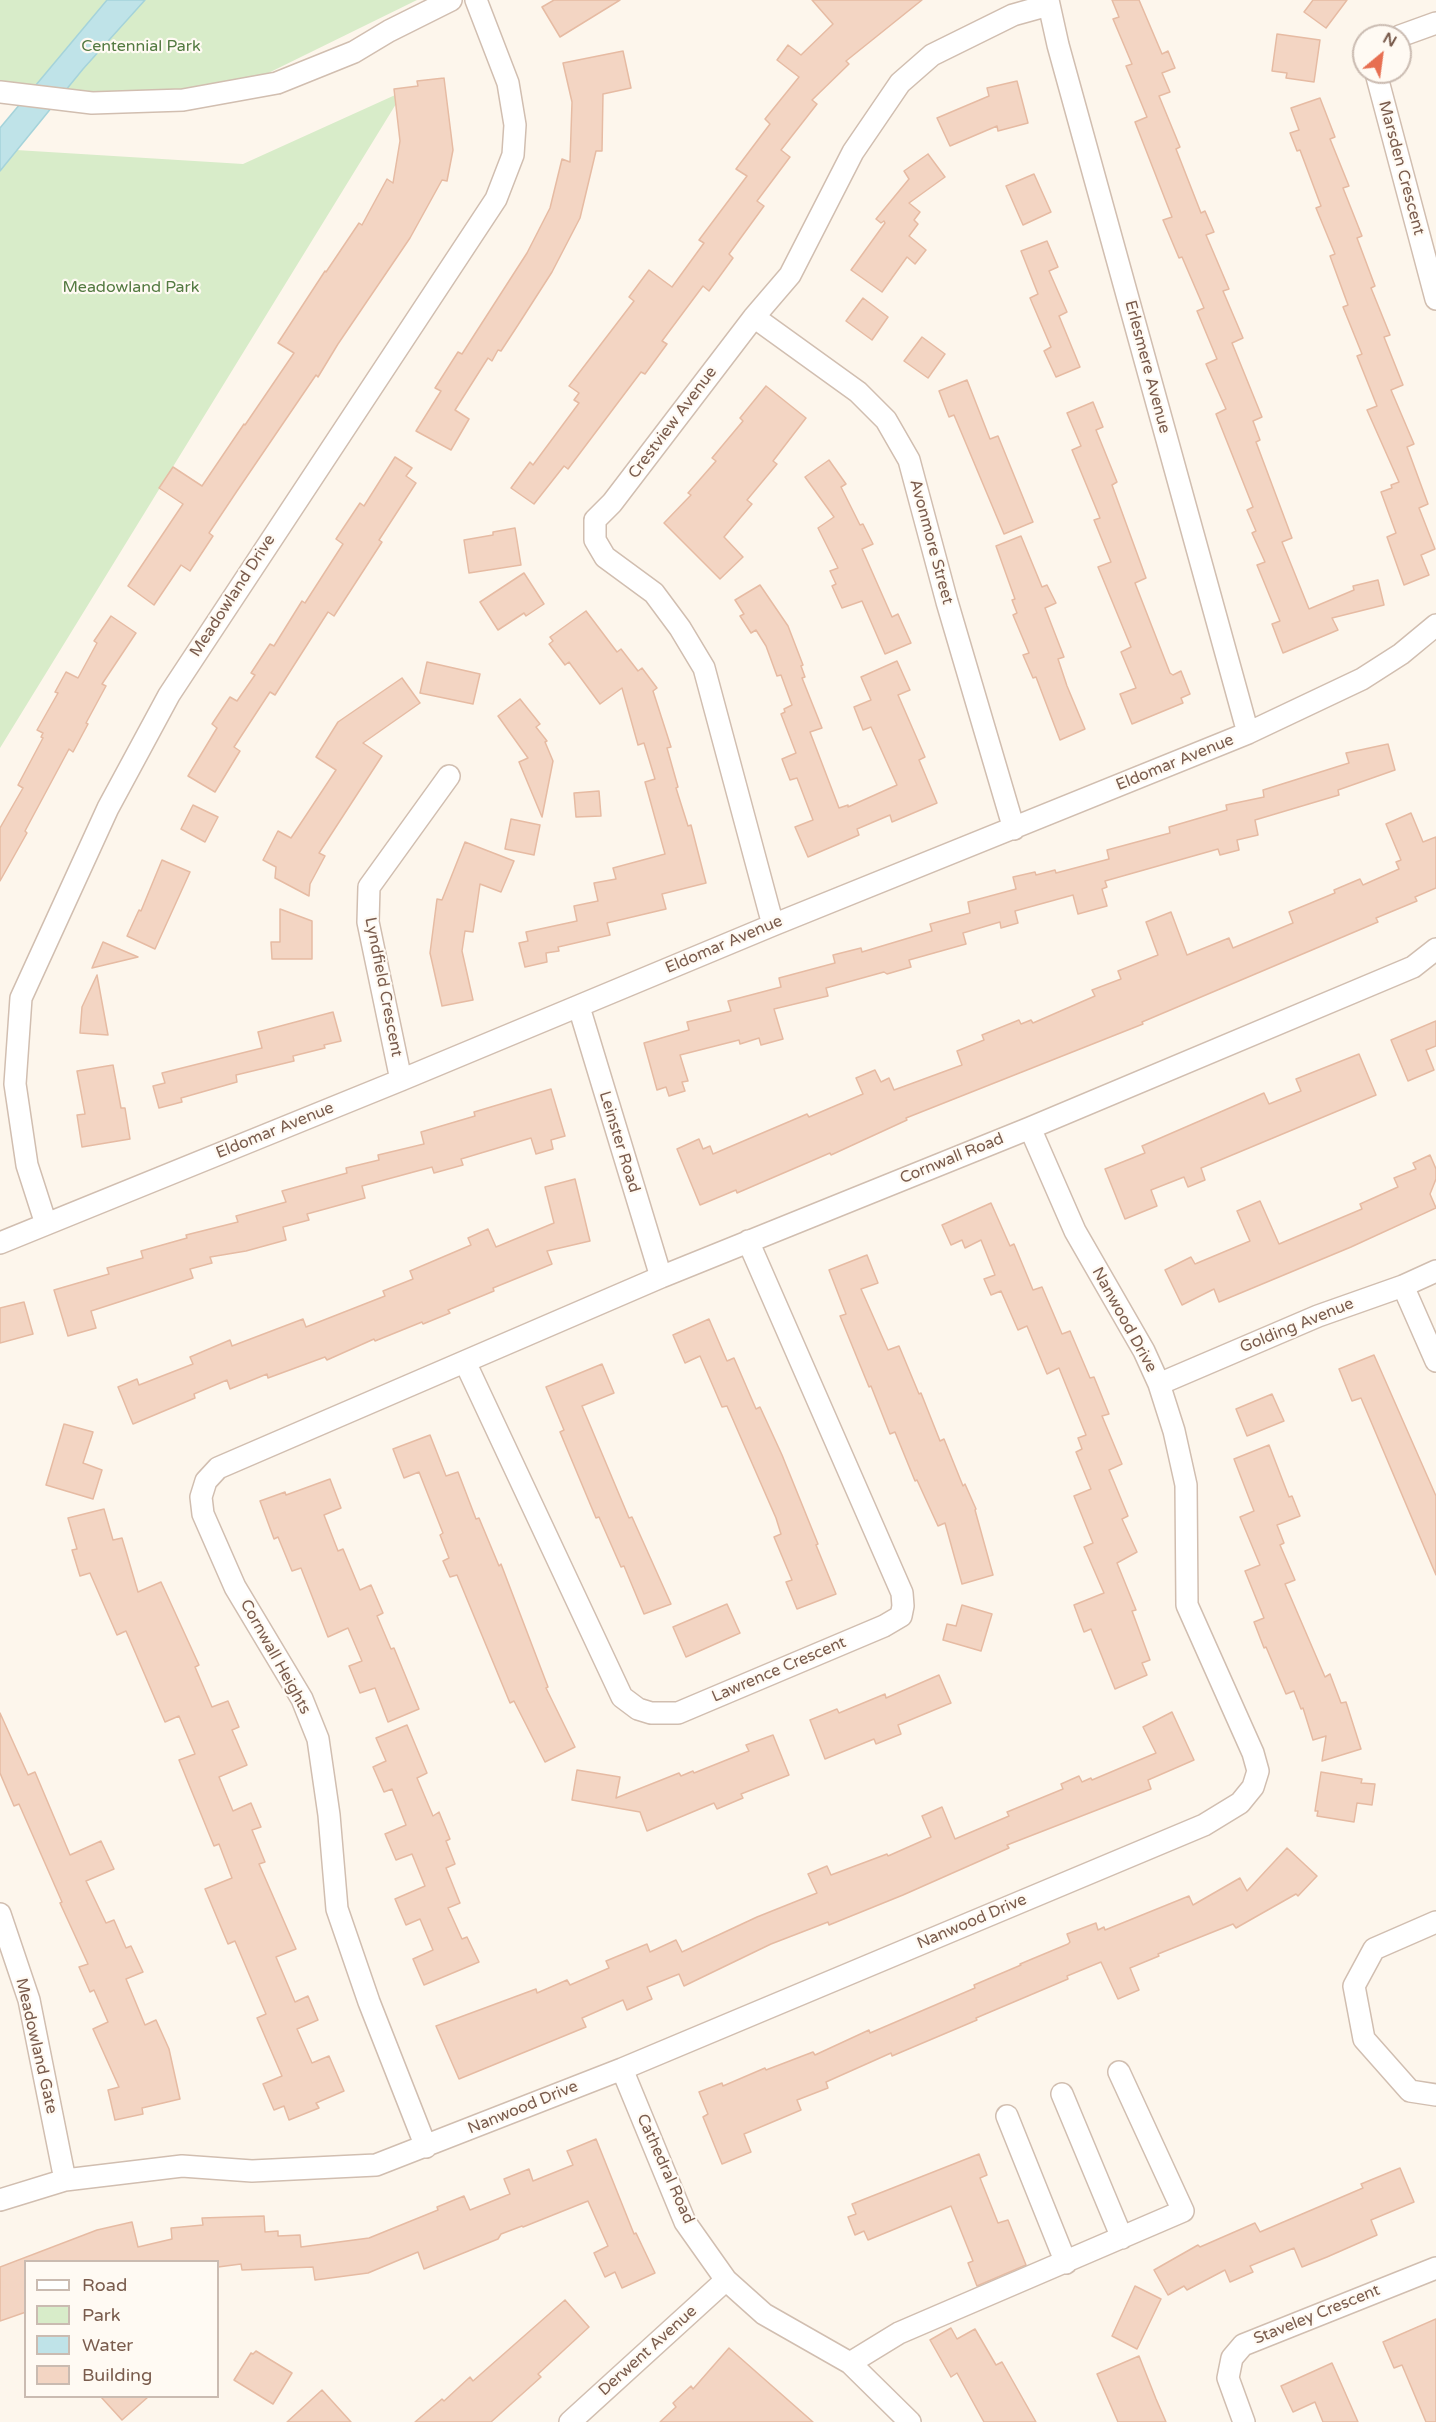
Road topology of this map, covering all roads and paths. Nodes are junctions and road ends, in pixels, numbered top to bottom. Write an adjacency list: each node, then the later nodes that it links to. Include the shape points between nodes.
1 (451, 0): 7 (street, via 354,52 277,83 183,100 92,103)
2 (476, 0): 19 (street, Meadowland Drive, via 508,82 515,125 513,155 496,200 168,695 108,808 21,998 15,1084 27,1165)
3 (1049, 3): 9 (street, Crestview Avenue, via 1013,15 932,55 900,83 853,152 790,275); 11 (street, Erlesmere Avenue)
4 (1436, 23): 5 (street)
5 (1412, 32)
6 (1379, 84): 8 (street, Marsden Crescent)
7 (0, 92)
8 (1436, 299)
9 (754, 317): 13 (street, Avonmore Street, via 858,392 885,420 909,460); 14 (street, Crestview Avenue, via 595,520 595,540 604,557 654,593 704,668)
10 (1436, 625): 11 (street, Eldomar Avenue, via 1362,679)
11 (1248, 733): 13 (street, Eldomar Avenue)
12 (449, 776): 17 (street, Lyndfield Crescent, via 369,887 368,922)
13 (1014, 829): 14 (street, Eldomar Avenue)
14 (773, 925): 16 (street, Eldomar Avenue)
15 (1436, 950): 18 (street, Cornwall Road, via 1413,967)
16 (579, 1007): 17 (street, Eldomar Avenue); 23 (street, Leinster Road)
17 (401, 1080): 19 (street, Eldomar Avenue)
18 (1030, 1128): 20 (street, Cornwall Road); 27 (street, Nanwood Drive, via 1075,1231)
19 (46, 1224): 21 (street, Eldomar Avenue)
20 (748, 1241): 23 (street, Cornwall Road); 26 (street, Lawrence Crescent, via 902,1593 901,1616 862,1635 678,1713 638,1709 622,1696)
21 (0, 1243)
22 (1436, 1271): 24 (street, Golding Avenue)
23 (661, 1276): 26 (street, Cornwall Road)
24 (1403, 1286): 25 (street); 27 (street, Golding Avenue, via 1318,1316)
25 (1436, 1361)
26 (465, 1362): 35 (street, Cornwall Heights, via 218,1468 206,1481 201,1497 203,1514 235,1587 302,1699 318,1739 337,1909)
27 (1159, 1384): 30 (street, Nanwood Drive, via 1186,1485 1187,1605 1253,1753 1258,1771 1253,1787 1240,1803 1204,1825)
28 (0, 1914): 36 (street, Meadowland Gate, via 28,2000)
29 (1436, 1922): 33 (street, via 1374,1949 1354,1986 1364,2039 1410,2091)
30 (622, 2069): 35 (street, Nanwood Drive); 41 (street, Cathedral Road, via 685,2222)
31 (1119, 2072): 38 (street, via 1183,2211)
32 (1062, 2094): 38 (street)
33 (1436, 2095)
34 (1007, 2116): 39 (street)
35 (426, 2146): 36 (street, Nanwood Drive, via 376,2165 348,2168 252,2171 182,2166)
36 (65, 2180): 37 (street, Nanwood Drive)
37 (0, 2200)
38 (1122, 2238): 39 (street)
39 (1066, 2263): 42 (street, via 899,2333)
40 (1436, 2268): 45 (street, Staveley Crescent, via 1243,2344 1232,2358 1228,2378)
41 (726, 2280): 42 (street, Cathedral Road, via 764,2314); 43 (street, Derwent Avenue)
42 (850, 2363): 44 (street, Cathedral Road)
43 (570, 2422)
44 (910, 2422)
45 (1244, 2422)

